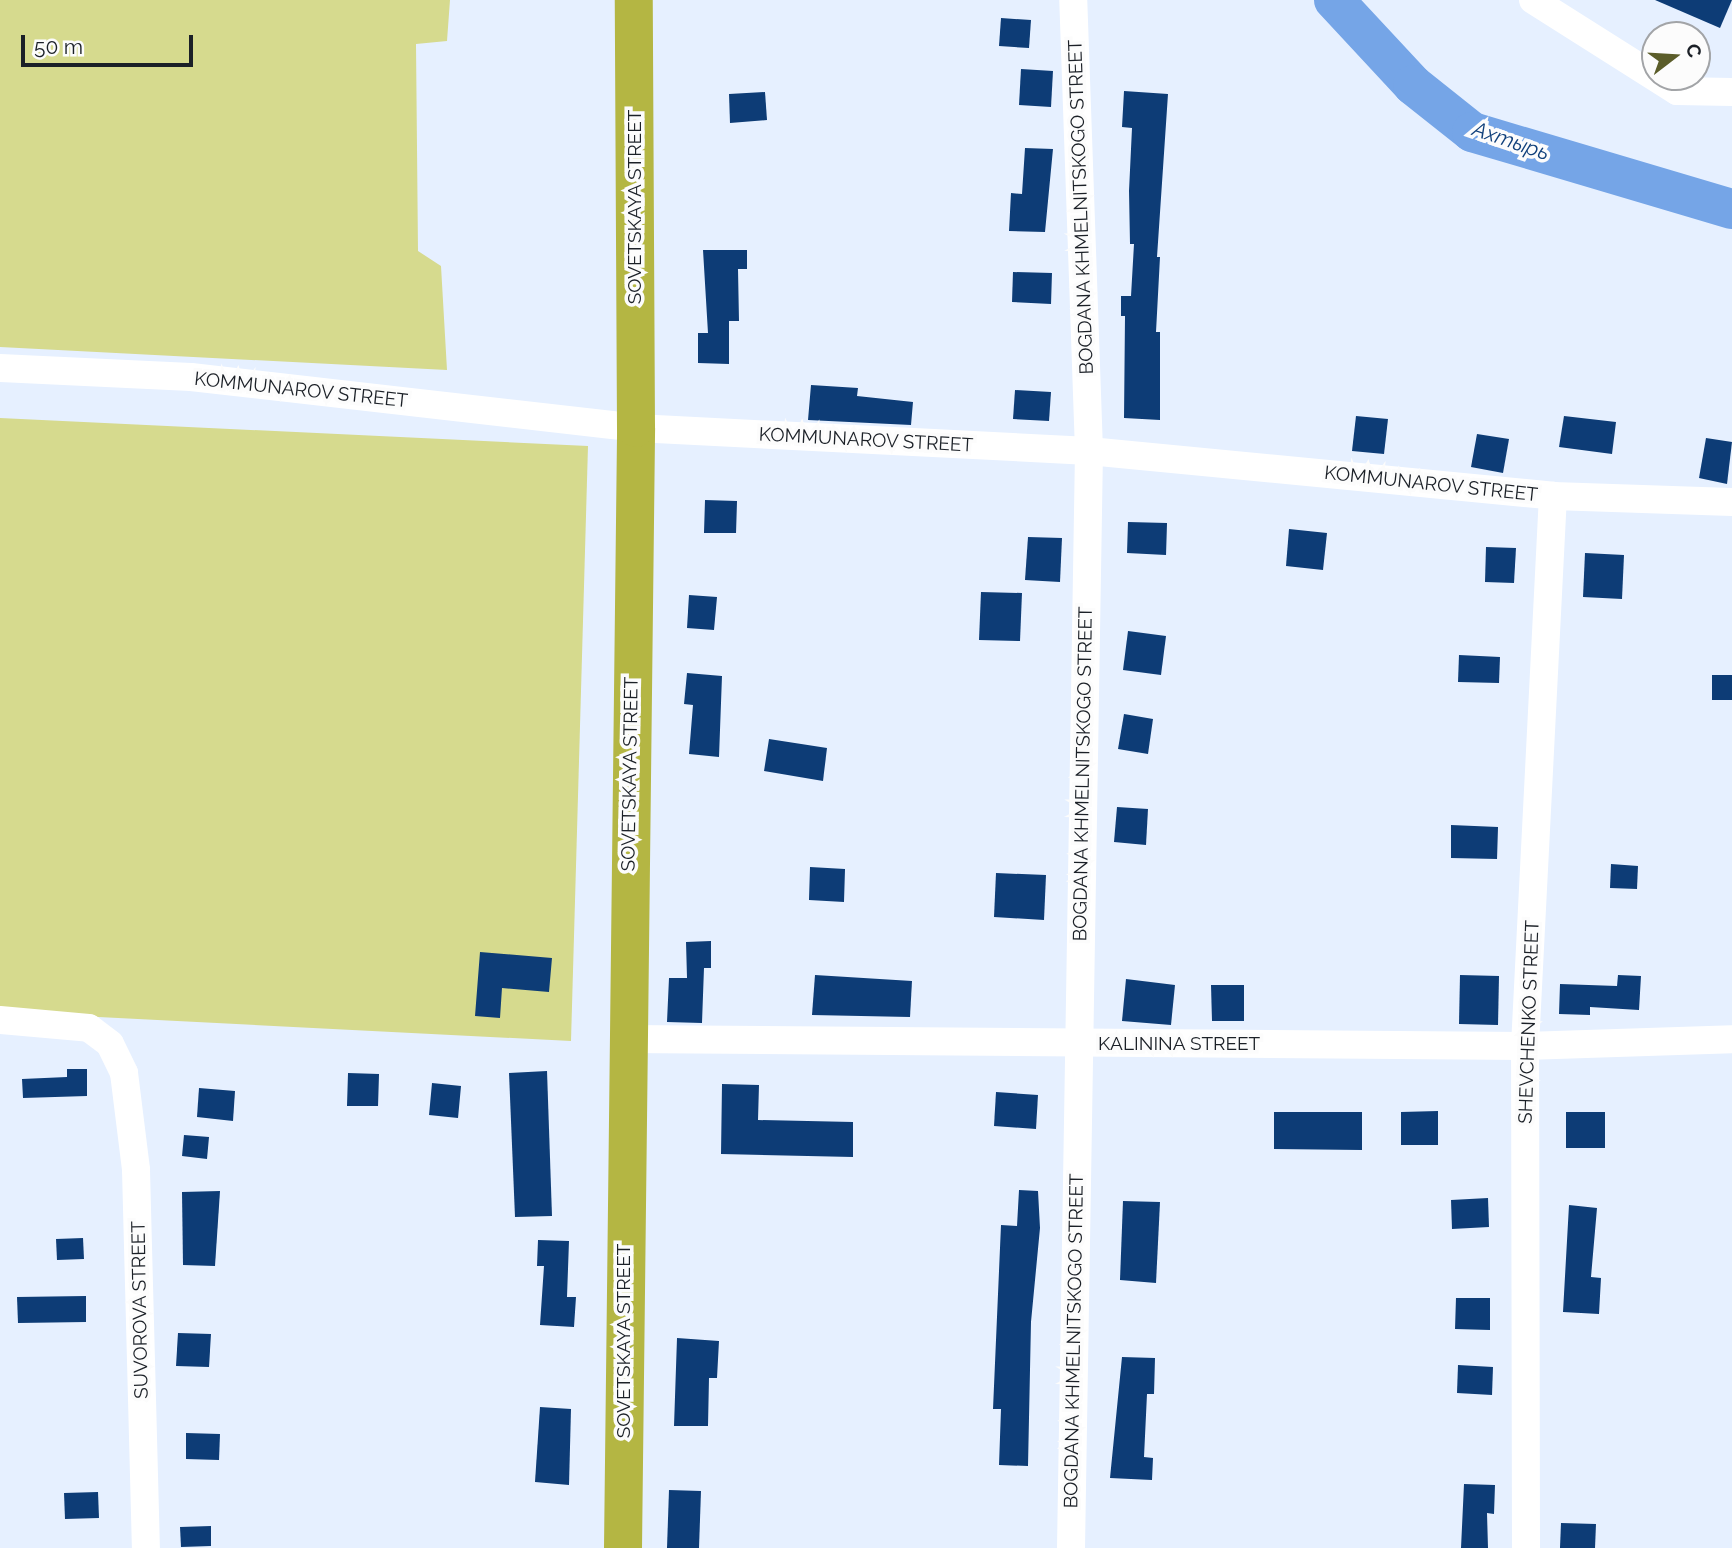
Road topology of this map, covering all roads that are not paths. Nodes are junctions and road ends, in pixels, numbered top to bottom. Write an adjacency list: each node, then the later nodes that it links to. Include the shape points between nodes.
1 (634, 0): 6 (highway, SOVETSKAYA STREET)
2 (1073, 0): 7 (street, BOGDANA KHMELNITSKOGO STREET)
3 (1533, 0): 4 (street, via 1677,91)
4 (1732, 92)
5 (0, 369): 6 (street, KOMMUNAROV STREET, via 191,377)
6 (636, 428): 7 (street, KOMMUNAROV STREET); 11 (highway, SOVETSKAYA STREET)
7 (1089, 451): 8 (street, KOMMUNAROV STREET); 13 (street, BOGDANA KHMELNITSKOGO STREET)
8 (1553, 496): 9 (street, KOMMUNAROV STREET); 14 (street, SHEVCHENKO STREET)
9 (1732, 502)
10 (0, 1020): 15 (street, SUVOROVA STREET, via 89,1028 110,1044 124,1073 136,1170)
11 (625, 1039): 13 (street, KALININA STREET); 16 (highway, SOVETSKAYA STREET)
12 (1732, 1039): 14 (street, KALININA STREET)
13 (1077, 1043): 14 (street, KALININA STREET); 17 (street, BOGDANA KHMELNITSKOGO STREET)
14 (1525, 1046): 18 (street, SHEVCHENKO STREET)
15 (146, 1548)
16 (623, 1548)
17 (1071, 1548)
18 (1526, 1548)

